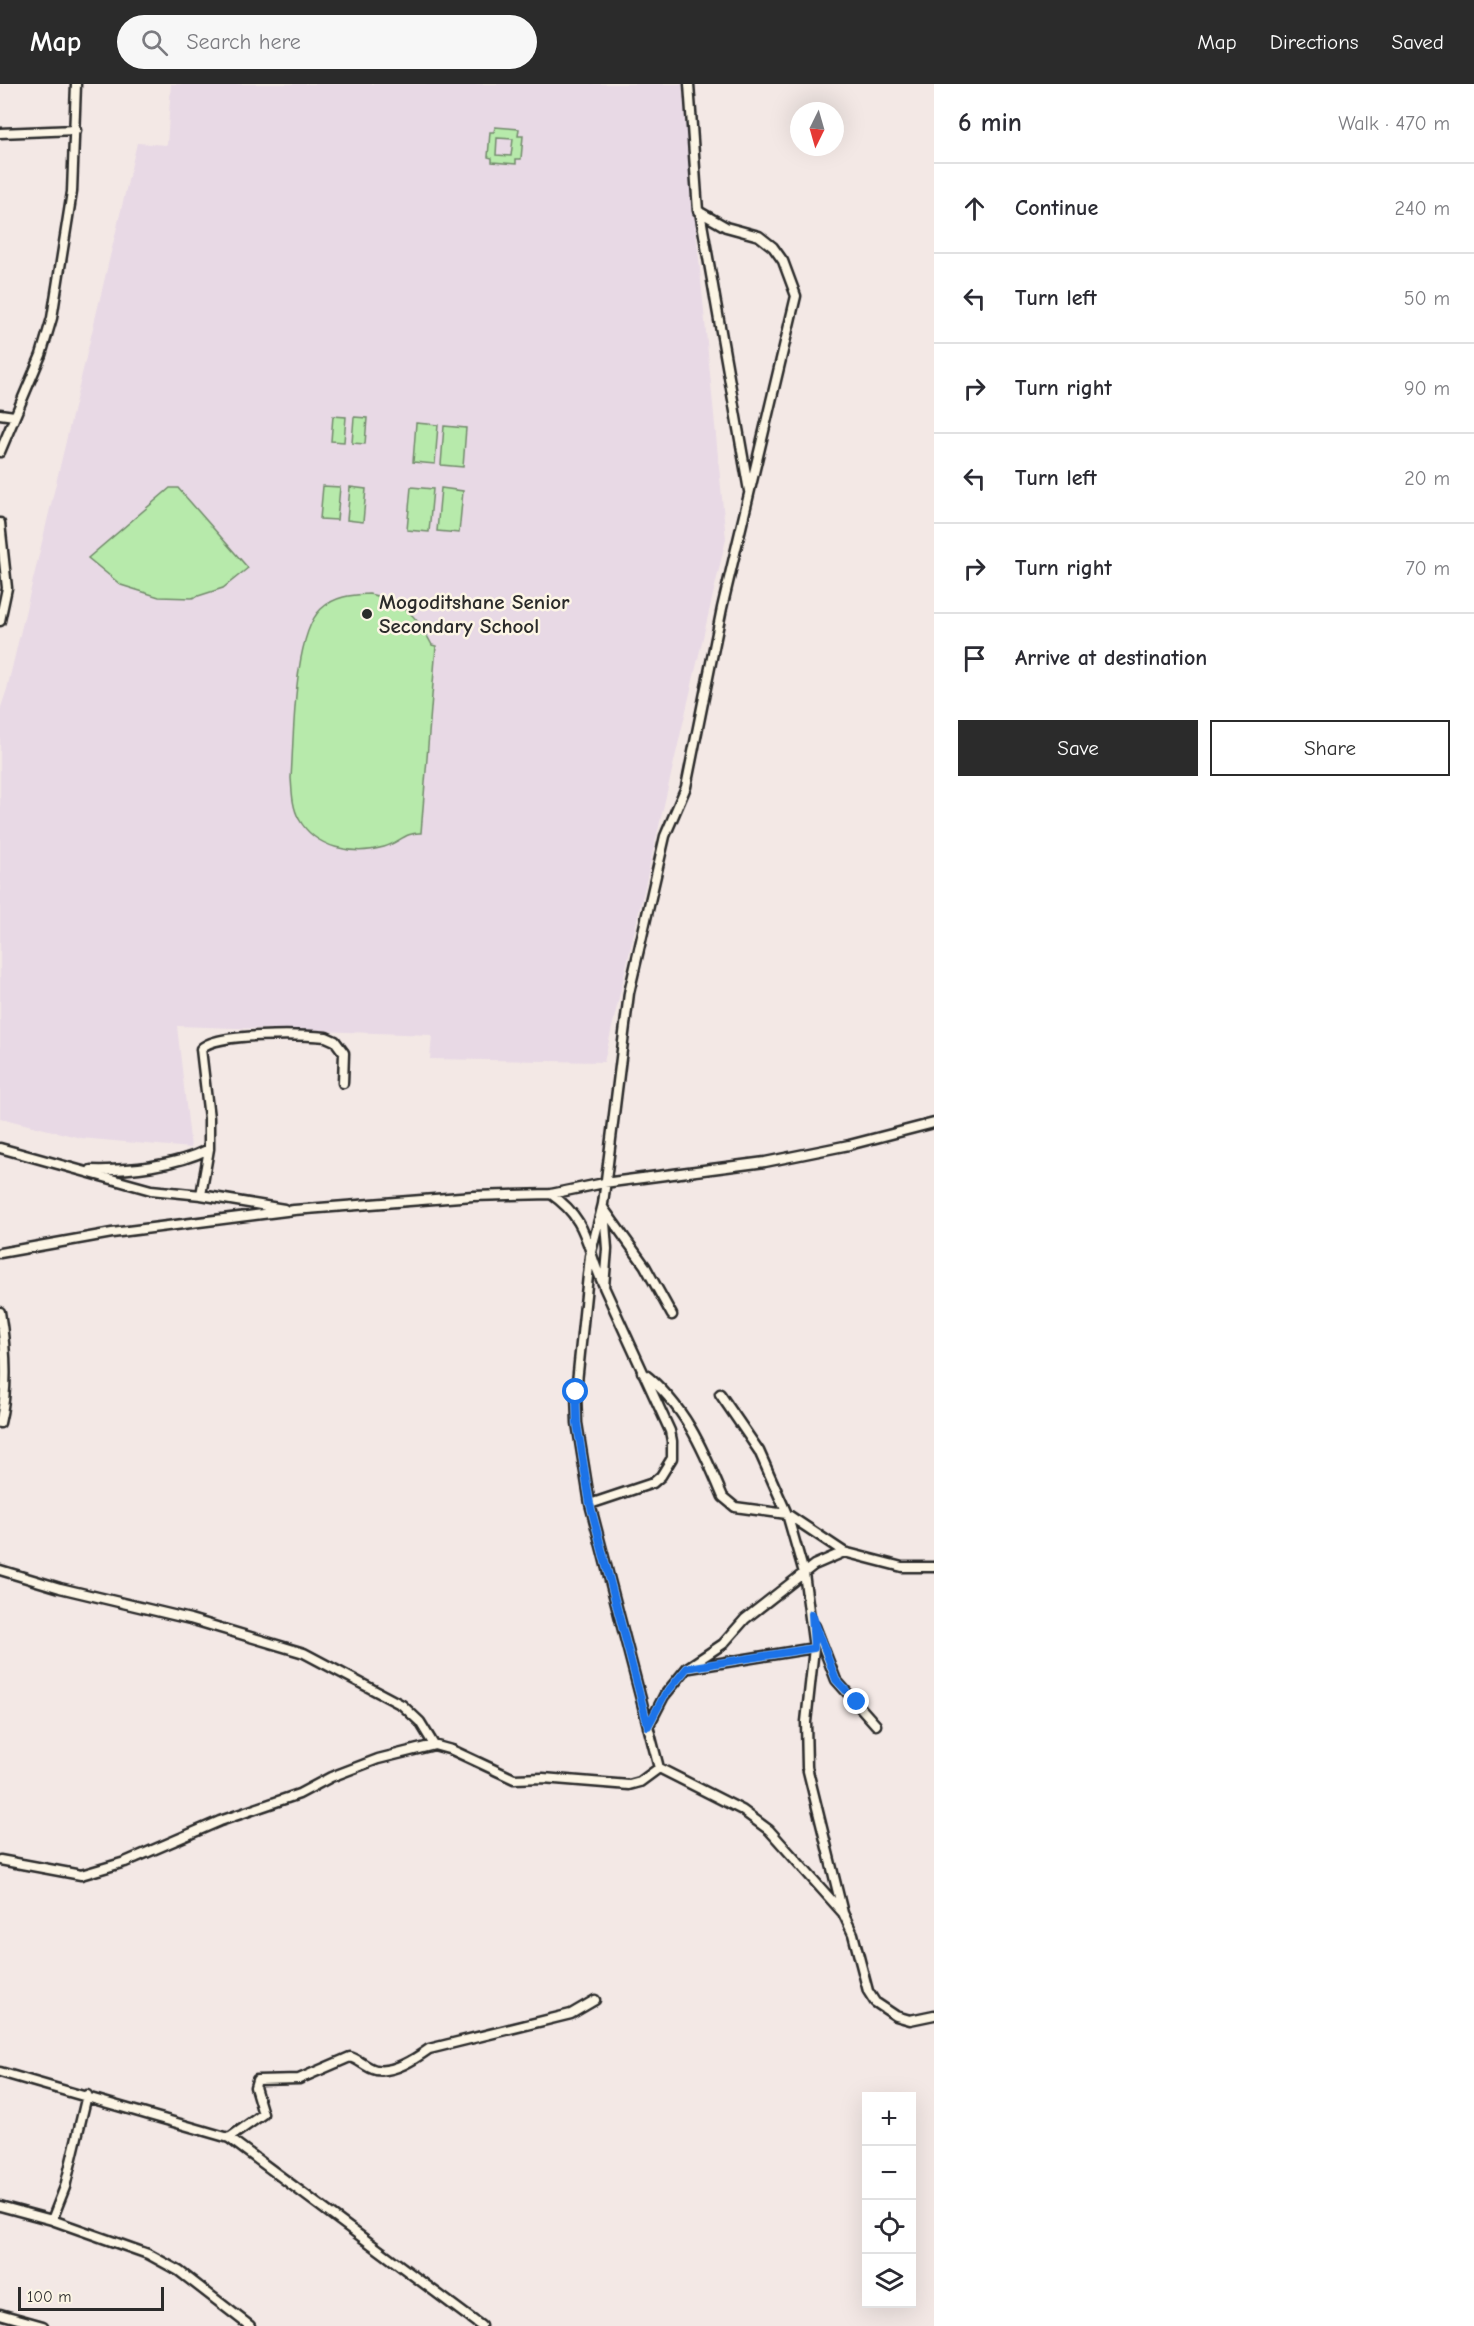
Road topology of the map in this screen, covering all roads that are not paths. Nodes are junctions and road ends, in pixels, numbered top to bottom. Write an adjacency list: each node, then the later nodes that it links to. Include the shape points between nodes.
1 (76, 84): 3 (street)
2 (690, 84): 5 (street)
3 (76, 130): 4 (street); 7 (street, via 72,192 52,318 41,355)
4 (0, 133)
5 (700, 212): 9 (street); 9 (street, via 726,227 759,236 773,247 783,261 796,296)
6 (0, 414): 7 (street)
7 (14, 416): 8 (street)
8 (0, 452)
9 (750, 498): 18 (street, via 722,608 686,787 665,836 628,993)
10 (0, 524): 11 (street)
11 (2, 549): 12 (street, via 6,588)
12 (0, 621)
13 (343, 1083): 16 (street, via 344,1053 326,1037 262,1036 209,1041 200,1053)
14 (934, 1123): 18 (street, via 775,1160)
15 (0, 1148): 17 (street)
16 (209, 1149): 17 (street, via 192,1158 115,1170); 20 (street)
17 (78, 1170): 20 (street, via 151,1191)
18 (604, 1183): 19 (street); 21 (street)
19 (551, 1194): 22 (street); 24 (street, via 582,1224)
20 (201, 1195): 22 (street)
21 (604, 1207): 24 (street); 25 (street); 27 (street, via 645,1266)
22 (294, 1210): 23 (street)
23 (0, 1252)
24 (590, 1256): 25 (street); 31 (street, via 576,1408)
25 (604, 1287): 28 (street)
26 (0, 1312): 30 (street, via 5,1396)
27 (672, 1315)
28 (642, 1372): 31 (street, via 670,1431 672,1458 653,1483); 32 (street, via 665,1391 692,1426 725,1501 735,1507)
29 (720, 1394): 32 (street, via 759,1451)
30 (0, 1423)
31 (590, 1504): 42 (street)
32 (787, 1514): 33 (street); 36 (street)
33 (844, 1552): 34 (street, via 902,1567); 36 (street, via 820,1561)
34 (930, 1567): 37 (street)
35 (0, 1570): 43 (street, via 304,1653 402,1705 420,1722)
36 (804, 1573): 38 (street); 40 (street, via 745,1619 723,1644)
37 (934, 1574)
38 (812, 1614): 39 (street); 41 (street, via 836,1680)
39 (814, 1648): 40 (street); 46 (street, via 806,1722 807,1767)
40 (687, 1668): 42 (street, via 664,1696)
41 (876, 1725)
42 (648, 1726): 44 (street)
43 (434, 1745): 44 (street, via 514,1779 629,1785); 45 (street, via 378,1759 125,1862 81,1875)
44 (659, 1768): 46 (street, via 762,1824)
45 (0, 1860)
46 (843, 1914): 48 (street, via 875,2002 910,2020)
47 (595, 2000): 51 (street, via 571,2014 429,2049 412,2061 386,2069 376,2070 350,2057 299,2079 257,2080 255,2087 263,2114)
48 (934, 2015)
49 (0, 2072): 50 (street)
50 (87, 2095): 51 (street); 53 (street, via 65,2187)
51 (229, 2138): 58 (street)
52 (0, 2206): 53 (street)
53 (52, 2220): 57 (street, via 148,2254 179,2271)
54 (0, 2314): 55 (street)
55 (25, 2323): 56 (street)
56 (43, 2326)
57 (250, 2326)
58 (481, 2326)

